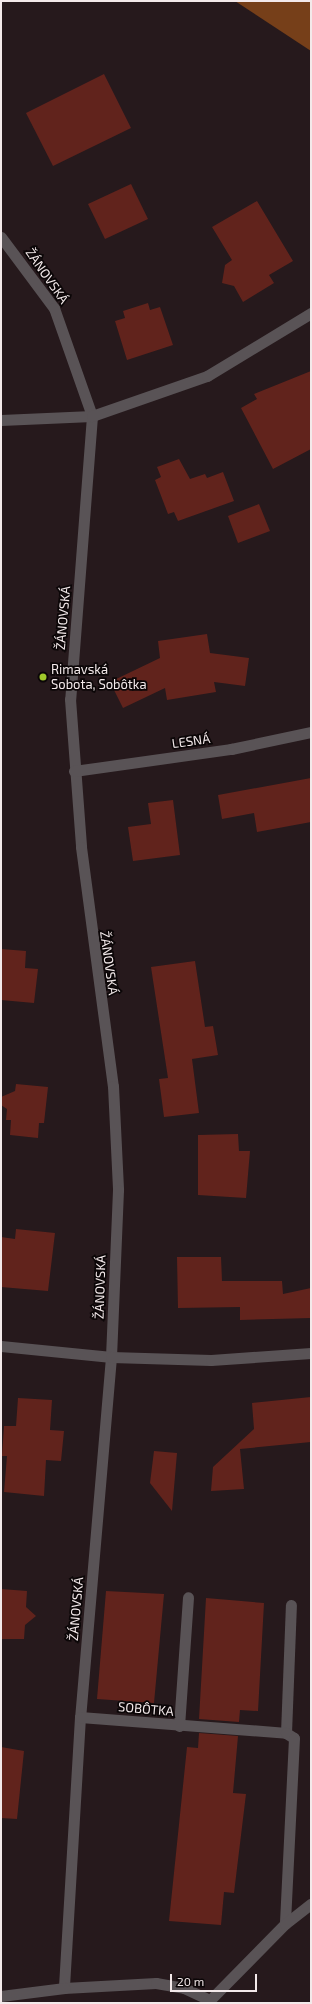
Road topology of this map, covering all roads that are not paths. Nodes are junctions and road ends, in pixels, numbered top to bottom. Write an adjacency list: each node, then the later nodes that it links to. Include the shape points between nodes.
1 (1, 237): 3 (street, ŽÁNOVSKÁ, via 54,308)
2 (311, 313): 3 (street, via 207,376)
3 (92, 416): 4 (street); 6 (street, ŽÁNOVSKÁ, via 70,699)
4 (1, 420)
5 (311, 732): 6 (street, LESNÁ, via 231,749)
6 (74, 771): 9 (street, ŽÁNOVSKÁ, via 94,958 113,1086 118,1190)
7 (1, 1346): 9 (street)
8 (311, 1353): 9 (street, via 211,1360)
9 (111, 1357): 12 (street, ŽÁNOVSKÁ)
10 (188, 1597): 13 (street)
11 (292, 1605): 14 (street)
12 (80, 1717): 13 (street, SOBÔTKA); 17 (street)
13 (178, 1726): 14 (street, SOBÔTKA)
14 (286, 1733): 16 (street, via 294,1738)
15 (311, 1904): 16 (street)
16 (285, 1924): 19 (street)
17 (64, 1988): 18 (street); 19 (street, via 156,1983 184,1988)
18 (1, 1996)
19 (209, 2002)

